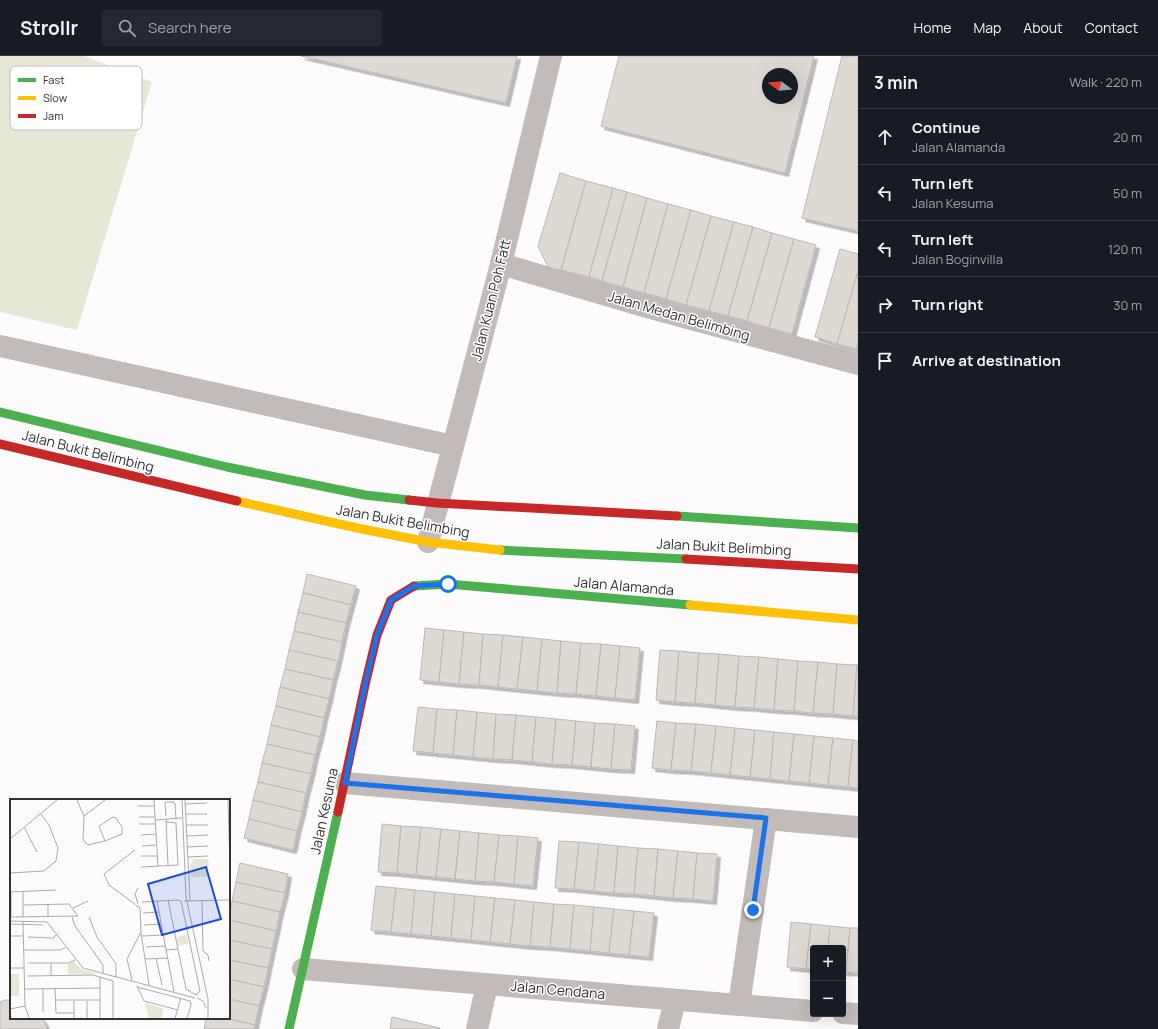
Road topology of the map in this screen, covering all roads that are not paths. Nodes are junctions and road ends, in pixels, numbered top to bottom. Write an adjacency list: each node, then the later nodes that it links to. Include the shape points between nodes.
1 (551, 56): 2 (street, Jalan Kuan Poh Fatt)
2 (501, 264): 4 (street, Jalan Medan Belimbing, via 650,308); 7 (street, Jalan Kuan Poh Fatt)
3 (0, 346): 7 (street)
4 (858, 364)
5 (0, 412): 8 (main road, Jalan Bukit Belimbing, via 227,467 365,495)
6 (0, 444): 10 (main road, Jalan Bukit Belimbing, via 357,528)
7 (453, 446): 8 (street, Jalan Kuan Poh Fatt)
8 (437, 503): 9 (main road, Jalan Bukit Belimbing); 10 (street, Jalan Kuan Poh Fatt)
9 (858, 528)
10 (428, 542): 11 (main road, Jalan Bukit Belimbing, via 509,551)
11 (858, 569)
12 (391, 600): 13 (main road, Jalan Alamanda, via 414,586 448,584); 14 (main road, Jalan Kesuma, via 377,635)
13 (858, 620)
14 (345, 783): 15 (street); 17 (main road, Jalan Kesuma)
15 (766, 818): 16 (street); 20 (street)
16 (858, 827)
17 (303, 969): 18 (street, Jalan Cendana); 24 (main road, Jalan Kesuma)
18 (487, 985): 19 (street, Jalan Cendana); 25 (street)
19 (675, 1000): 20 (street, Jalan Cendana); 26 (street)
20 (739, 1005): 21 (street, Jalan Cendana)
21 (810, 1011)
22 (846, 1013): 23 (street)
23 (858, 1014)
24 (289, 1029)
25 (477, 1029)
26 (668, 1029)

